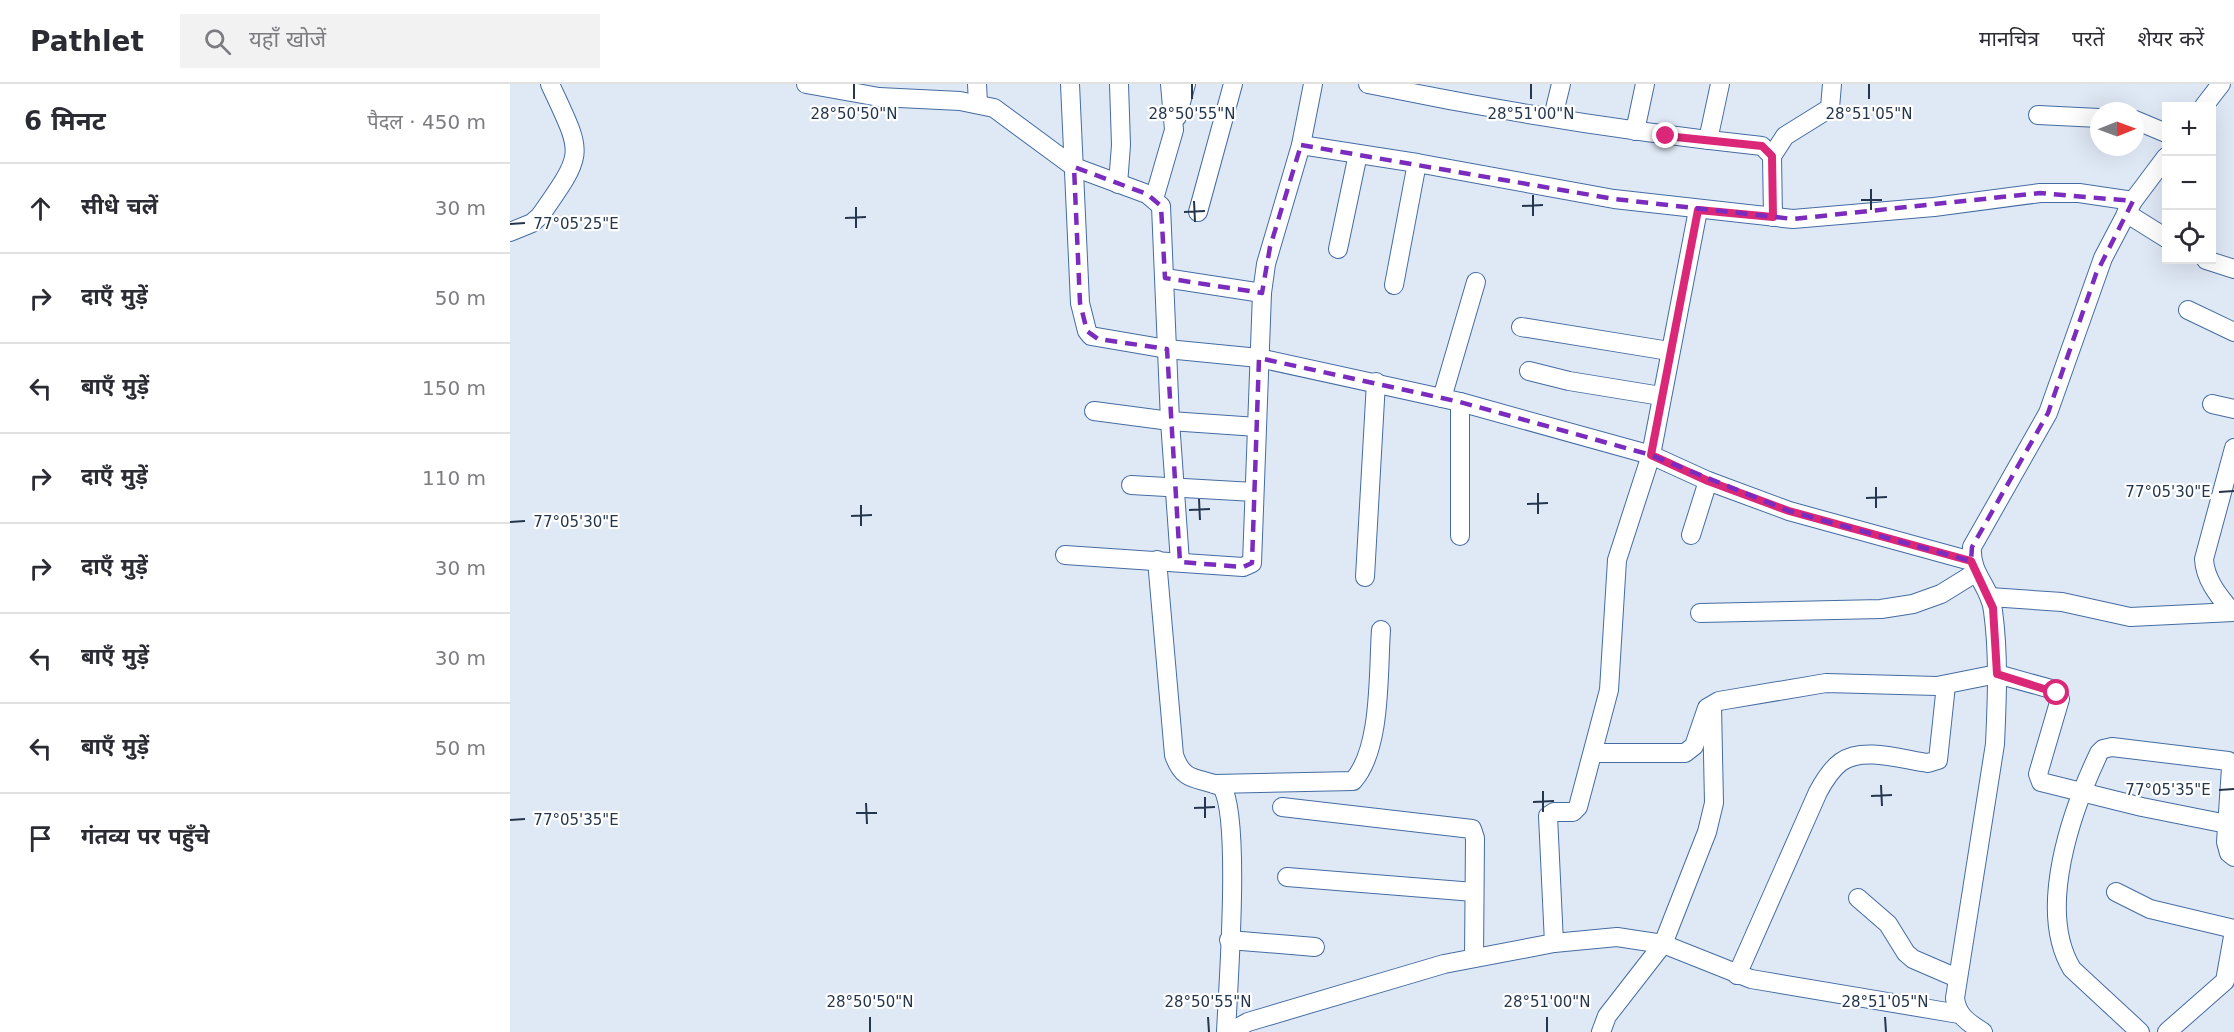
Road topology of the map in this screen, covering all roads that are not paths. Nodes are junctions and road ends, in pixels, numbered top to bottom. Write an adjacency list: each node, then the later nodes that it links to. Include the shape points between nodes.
1 (550, 84): 39 (street, via 573,135 575,161 540,216 524,228)
2 (806, 84): 18 (street, via 879,97)
3 (977, 84): 18 (street)
4 (1070, 84): 32 (street)
5 (1119, 84): 33 (street)
6 (1170, 84): 23 (street)
7 (1186, 84): 23 (street)
8 (1233, 84): 37 (street)
9 (1313, 84): 27 (street)
10 (1368, 84): 16 (street)
11 (1561, 84): 20 (street)
12 (1645, 84): 24 (street)
13 (1720, 84): 26 (street)
14 (1832, 84): 29 (street, via 1830,108 1785,136)
15 (2221, 84): 17 (street)
16 (1435, 91): 20 (street)
17 (2207, 102)
18 (978, 103): 32 (street, via 1005,116)
19 (2038, 115): 21 (street)
20 (1553, 117): 24 (street)
21 (2090, 118)
22 (2144, 124): 25 (street)
23 (1174, 130): 34 (street)
24 (1635, 131): 26 (street)
25 (2162, 131)
26 (1708, 140): 29 (street, via 1762,146)
27 (1301, 145): 28 (street); 47 (street, via 1268,255)
28 (1358, 154): 30 (street); 41 (street)
29 (1772, 156): 38 (street)
30 (1417, 163): 36 (street, via 1614,199); 46 (street)
31 (2162, 163): 35 (street)
32 (1074, 167): 33 (street); 51 (street, via 1080,303 1086,331 1098,339)
33 (1118, 184): 34 (street)
34 (1154, 199): 44 (street, via 1162,213)
35 (2130, 207): 38 (street, via 2059,192 1830,217); 40 (street); 74 (street, via 2096,274 2048,413 1972,547)
36 (1698, 210): 38 (street); 52 (street)
37 (1198, 212)
38 (1773, 217)
39 (510, 232)
40 (2162, 235)
41 (1338, 249)
42 (2216, 263): 43 (street)
43 (2234, 268)
44 (1165, 278): 47 (street); 51 (street)
45 (1476, 282): 57 (street)
46 (1394, 285)
47 (1262, 293): 53 (street)
48 (2188, 310): 50 (street)
49 (1521, 327): 52 (street)
50 (2234, 332)
51 (1167, 349): 53 (street); 61 (street)
52 (1669, 351): 56 (street)
53 (1259, 358): 55 (street); 62 (street)
54 (1529, 371): 56 (street)
55 (1376, 382): 57 (street); 75 (street)
56 (1661, 396): 64 (street)
57 (1451, 400): 64 (street); 70 (street)
58 (2212, 404): 59 (street)
59 (2234, 409)
60 (1094, 411): 61 (street)
61 (1170, 421): 62 (street); 67 (street)
62 (1257, 427): 68 (street)
63 (2234, 448): 77 (street, via 2204,559 2212,585)
64 (1651, 455): 65 (street); 83 (street, via 1617,560 1609,690)
65 (1708, 481): 69 (street); 74 (street, via 1789,511)
66 (1131, 485): 67 (street)
67 (1175, 486): 68 (street); 73 (street)
68 (1254, 492): 73 (street, via 1254,556 1248,567)
69 (1690, 535)
70 (1460, 536)
71 (1065, 555): 72 (street)
72 (1156, 560): 73 (street); 84 (street, via 1174,755 1183,774)
73 (1180, 562)
74 (1973, 567): 76 (street); 78 (street, via 1941,594 1913,604 1881,609)
75 (1365, 577)
76 (1990, 597): 77 (street, via 2062,602 2130,617); 80 (street)
77 (2233, 612)
78 (1700, 613)
79 (1380, 630): 84 (street, via 1374,729 1353,781)
80 (1997, 674): 81 (street); 85 (street, via 2057,693 2059,707 2038,778); 100 (street, via 1995,744)
81 (1946, 685): 82 (street, via 1826,683); 99 (street, via 1938,760 1929,763 1863,755 1841,762 1830,774 1818,792)
82 (1712, 704): 83 (street, via 1704,714 1694,746 1685,753); 96 (street, via 1712,814)
83 (1593, 753): 95 (street, via 1576,810 1548,816)
84 (1214, 783): 94 (street, via 1222,788 1229,805)
85 (2081, 791): 87 (street); 87 (street, via 2099,753 2108,748 2222,758 2231,768); 105 (street, via 2068,831 2060,882 2058,918 2062,947 2072,969)
86 (1282, 807): 90 (street, via 1467,827 1475,838)
87 (2227, 824): 88 (street, via 2227,847)
88 (2234, 858)
89 (1287, 877): 90 (street)
90 (1474, 892): 98 (street)
91 (2116, 892): 93 (street, via 2150,909)
92 (1858, 898): 100 (street, via 1893,929 1913,959)
93 (2234, 930): 106 (street, via 2225,981)
94 (1229, 940): 97 (street); 102 (street)
95 (1554, 943): 96 (street, via 1617,937); 98 (street)
96 (1663, 944): 99 (street); 103 (street, via 1607,1016)
97 (1315, 947)
98 (1474, 958): 102 (street, via 1248,1022)
99 (1737, 975): 101 (street)
100 (1957, 978): 101 (street, via 1955,998)
101 (1959, 1014): 104 (street)
102 (1228, 1032)
103 (1601, 1032)
104 (1983, 1032)
105 (2140, 1032)
106 (2167, 1032)

